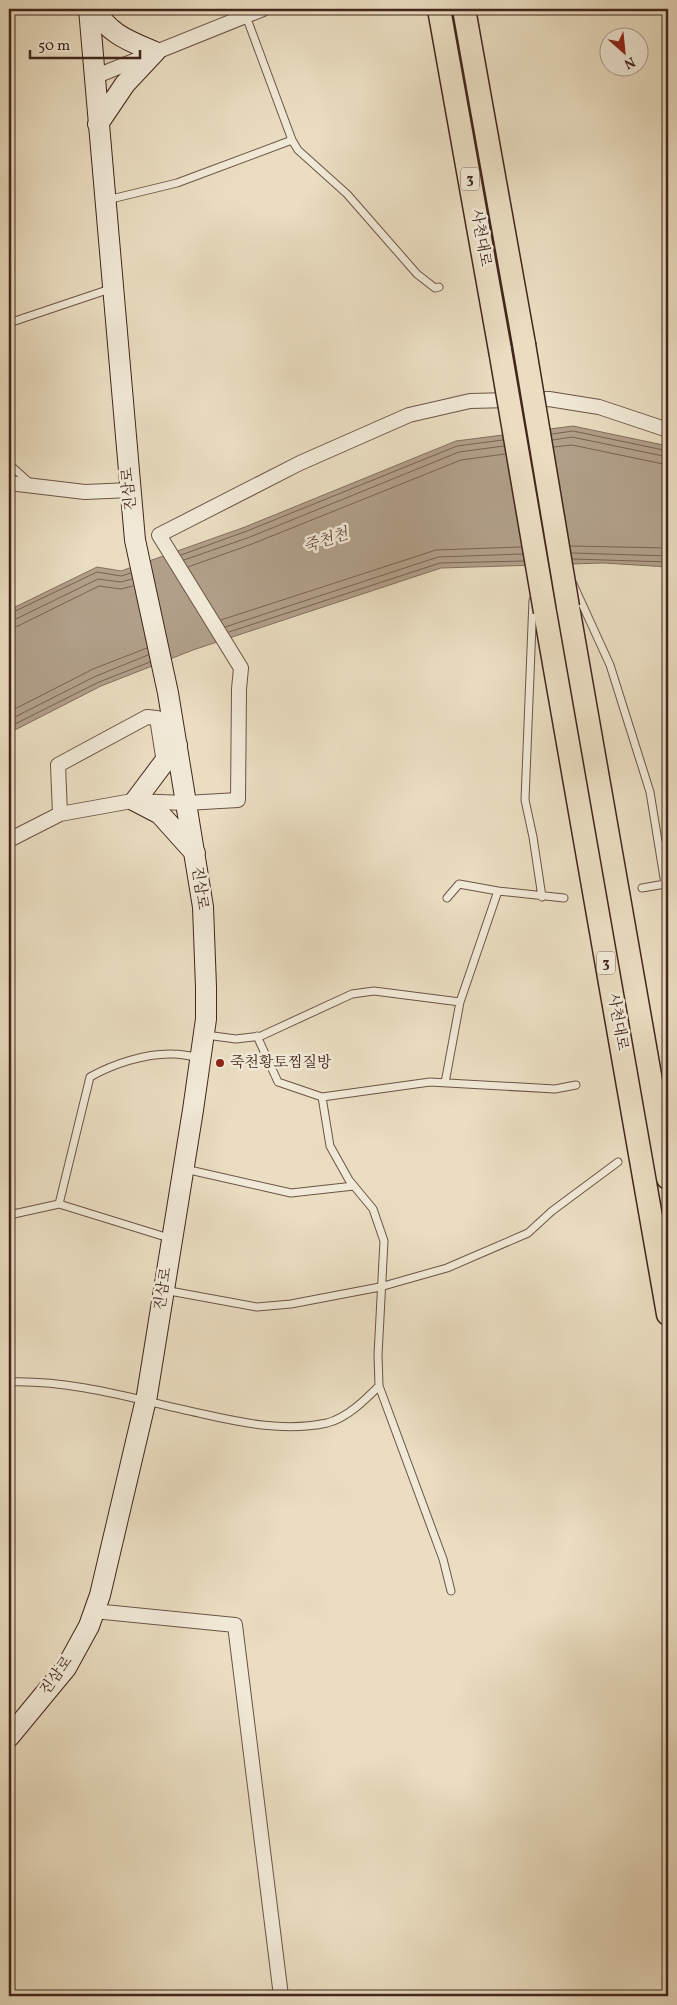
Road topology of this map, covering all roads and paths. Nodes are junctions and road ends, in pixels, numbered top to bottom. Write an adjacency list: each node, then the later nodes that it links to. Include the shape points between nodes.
1 (89, 9): 8 (street, 진삼로)
2 (96, 9): 7 (street, via 118,36)
3 (263, 9): 6 (street)
4 (464, 9): 22 (main road, 사천대로 / 3, bridge)
5 (438, 11): 23 (main road, 사천대로 / 3, bridge)
6 (246, 16): 7 (street); 10 (lane)
7 (155, 52): 8 (street); 9 (street, via 125,84)
8 (94, 77): 9 (street, 진삼로)
9 (98, 124): 11 (street, 진삼로)
10 (292, 140): 11 (lane, via 177,182); 12 (lane, via 298,150 347,194 417,274 429,285)
11 (105, 201): 13 (street, 진삼로)
12 (439, 287)
13 (112, 288): 14 (lane); 19 (street, 진삼로)
14 (9, 323)
15 (668, 430): 20 (street, via 598,407 549,399 470,401 409,414 300,463)
16 (9, 464): 18 (lane)
17 (9, 483): 18 (street)
18 (34, 487): 19 (street, via 85,492)
19 (130, 490): 21 (street, 진삼로)
20 (159, 535): 21 (street); 27 (street, via 241,668 238,800)
21 (136, 546): 24 (street, 진삼로)
22 (559, 554): 31 (lane, via 610,665 650,792 666,884); 45 (main road, 사천대로 / 3, bridge)
23 (536, 560): 33 (lane, via 525,800); 52 (main road, 사천대로 / 3, bridge)
24 (177, 745): 25 (street); 27 (street, 진삼로)
25 (164, 763): 26 (street); 28 (street, via 157,718 147,717 58,765)
26 (135, 801): 27 (street); 28 (street); 30 (street, via 160,814)
27 (186, 802): 30 (street, 진삼로)
28 (60, 814): 29 (street)
29 (9, 840)
30 (194, 853): 37 (street, 진삼로, via 203,907)
31 (642, 888)
32 (498, 891): 33 (lane); 34 (lane, via 459,884); 36 (lane)
33 (542, 897): 35 (lane)
34 (447, 898)
35 (564, 898)
36 (460, 1002): 38 (lane, via 374,991 352,994 277,1030); 40 (lane)
37 (204, 1034): 38 (lane, via 236,1039); 39 (street, 진삼로)
38 (257, 1036): 42 (lane, via 278,1082)
39 (200, 1058): 44 (street, 진삼로); 47 (lane, via 172,1054 143,1058 90,1077)
40 (445, 1083): 41 (lane, via 555,1089); 42 (lane, via 430,1082)
41 (576, 1085)
42 (322, 1096): 46 (lane, via 330,1146)
43 (618, 1162): 50 (lane, via 528,1233 511,1242 447,1268)
44 (184, 1169): 46 (lane, via 291,1193); 49 (street, 진삼로)
45 (668, 1178)
46 (354, 1186): 50 (lane, via 373,1209 381,1228 384,1241)
47 (59, 1204): 48 (lane); 49 (lane)
48 (9, 1215)
49 (172, 1238): 51 (street, 진삼로)
50 (380, 1287): 51 (lane, via 291,1304 256,1307); 54 (lane)
51 (164, 1290): 55 (street, 진삼로)
52 (668, 1314)
53 (9, 1382): 55 (lane, via 56,1382)
54 (379, 1386): 55 (lane, via 342,1416 328,1422 300,1426 240,1422); 56 (lane, via 443,1559)
55 (145, 1402): 57 (street, 진삼로)
56 (451, 1591)
57 (94, 1611): 58 (street, 진삼로, via 66,1668); 59 (street, via 235,1625)
58 (9, 1736)
59 (281, 1996)

